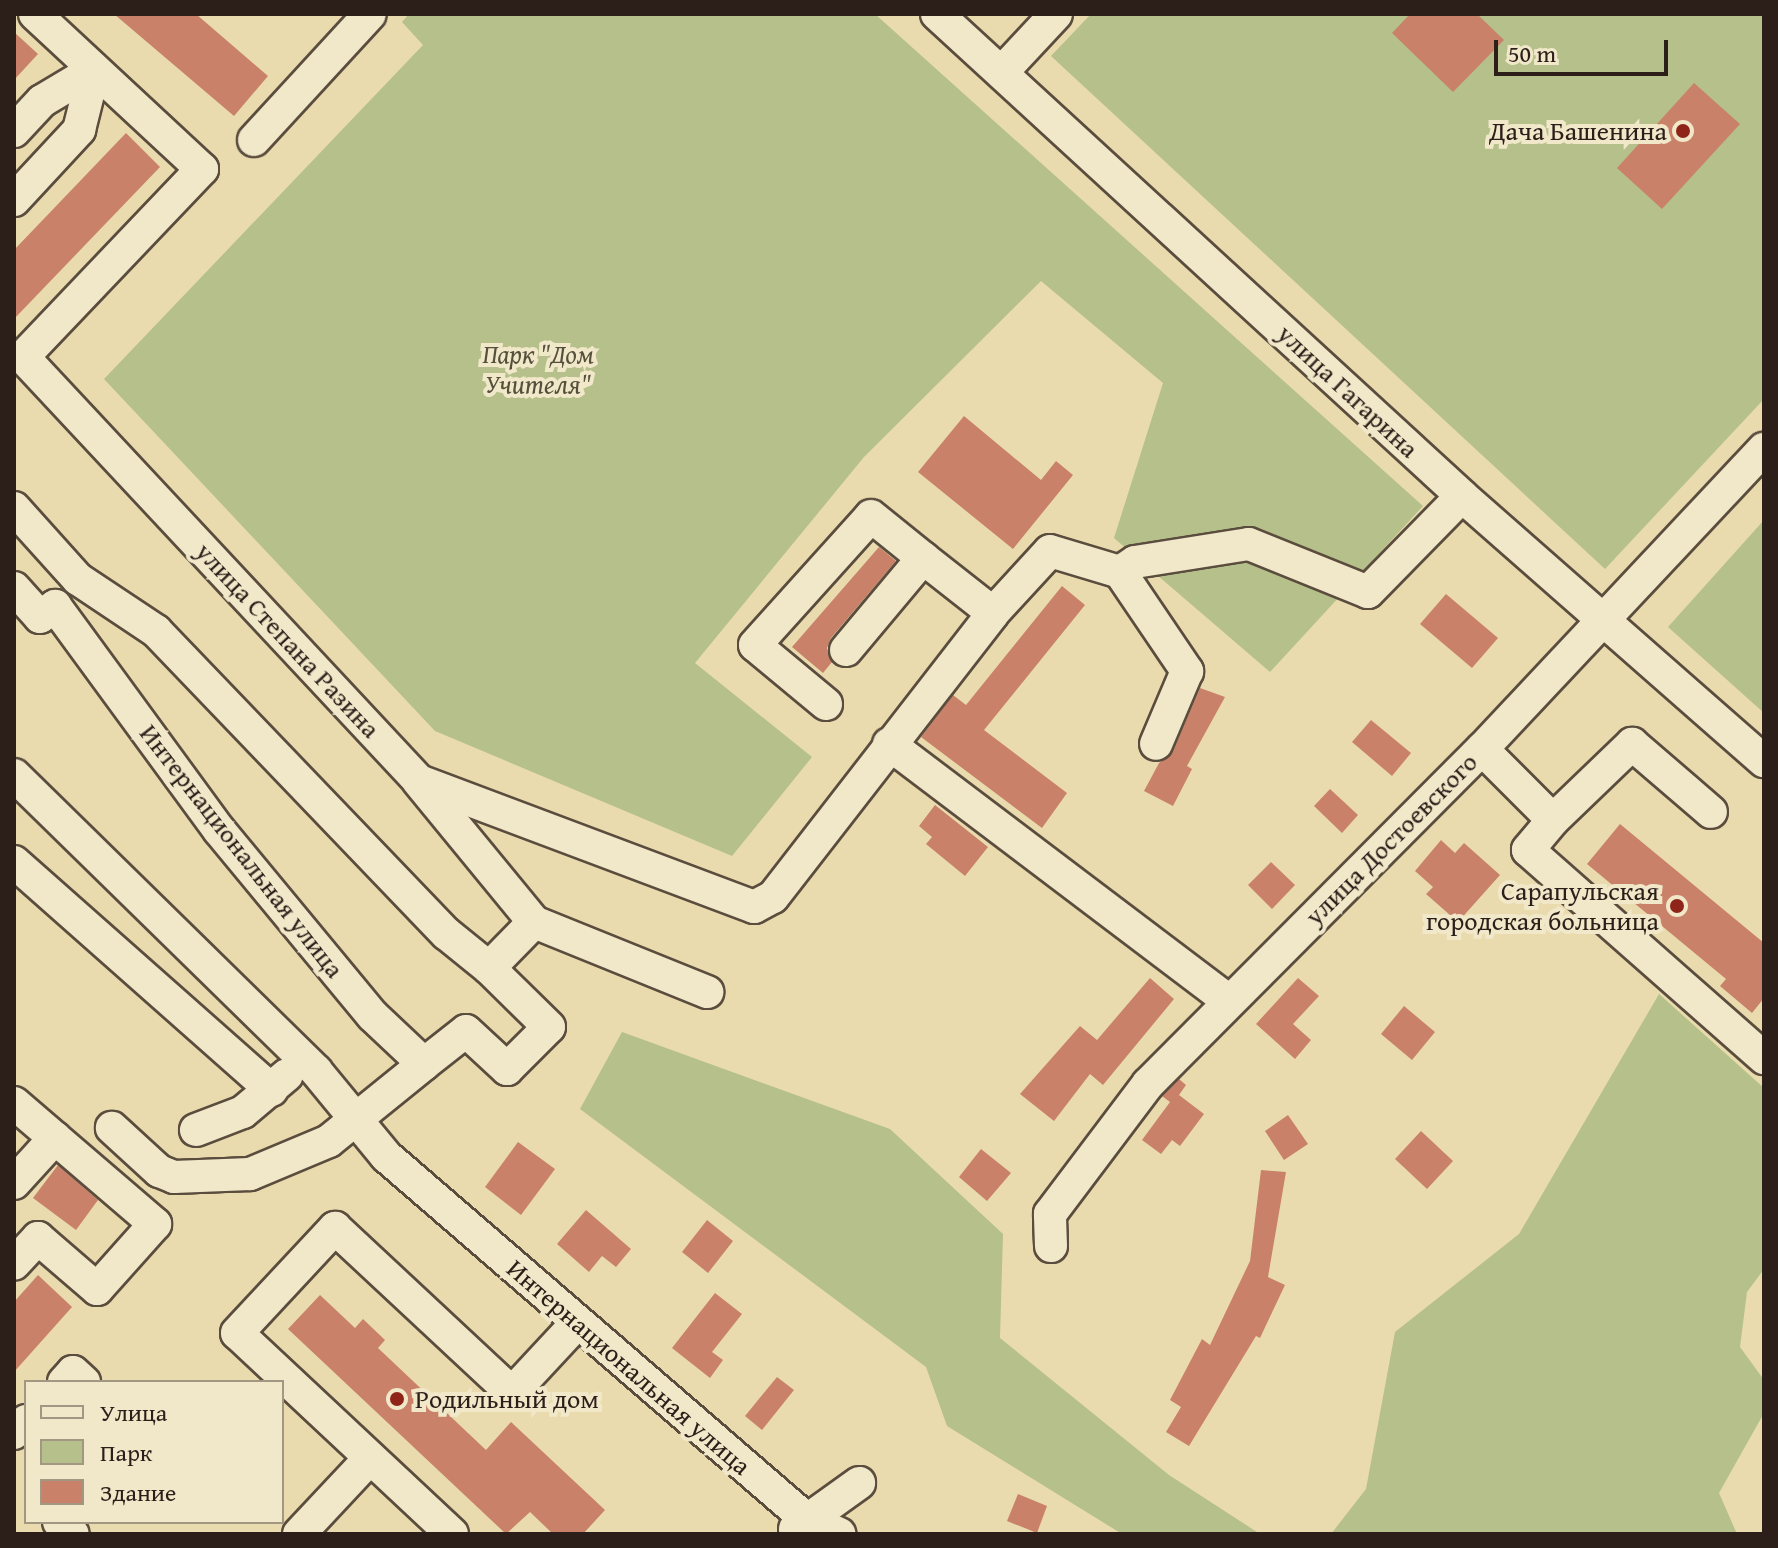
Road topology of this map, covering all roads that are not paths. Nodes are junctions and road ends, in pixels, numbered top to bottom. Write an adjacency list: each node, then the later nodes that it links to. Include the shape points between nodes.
1 (35, 14): 5 (street, улица Степана Разина)
2 (370, 14): 8 (street)
3 (937, 14): 6 (street, улица Гагарина)
4 (1056, 14): 6 (street)
5 (94, 70): 7 (street, via 42,101); 9 (street, via 79,130); 25 (street, улица Степана Разина, via 202,169 23,357)
6 (1002, 72): 11 (street, улица Гагарина)
7 (14, 131)
8 (254, 140)
9 (14, 200)
10 (1764, 449): 17 (street, улица Достоевского)
11 (1462, 496): 14 (street, via 1368,592 1249,544 1135,562); 17 (street, улица Гагарина)
12 (14, 508): 30 (street, via 78,579 156,631 447,934)
13 (923, 558): 16 (street); 18 (street); 19 (street, via 871,516 755,645)
14 (1120, 572): 16 (street, улица Степана Разина, via 1050,551); 21 (street, via 1187,671)
15 (14, 588): 35 (street, Интернациональная улица, via 40,617 55,606 219,830 373,1016)
16 (993, 613): 20 (street, улица Степана Разина)
17 (1602, 621): 22 (street, улица Достоевского); 23 (street, улица Гагарина)
18 (846, 650)
19 (826, 704)
20 (889, 744): 25 (street, улица Степана Разина, via 773,897 754,907); 32 (street)
21 (1156, 744)
22 (1482, 749): 27 (street); 32 (street, улица Достоевского)
23 (1764, 761)
24 (14, 775): 34 (street, Интернациональная улица)
25 (419, 781): 29 (street)
26 (1711, 812): 27 (street, via 1632,744)
27 (1553, 820): 33 (street, via 1528,850)
28 (14, 862): 36 (street)
29 (534, 922): 30 (street); 31 (street)
30 (489, 968): 35 (street, via 549,1027 507,1069 466,1031)
31 (707, 992)
32 (1229, 1001): 43 (street, улица Достоевского, via 1148,1084 1050,1214)
33 (1764, 1058)
34 (304, 1059): 36 (street); 38 (street, Интернациональная улица)
35 (424, 1064): 38 (street)
36 (272, 1090): 40 (street, via 243,1112)
37 (14, 1103): 41 (street)
38 (361, 1120): 39 (street, via 287,1163 208,1179 159,1171); 45 (street, Интернациональная улица, via 386,1156)
39 (112, 1128)
40 (196, 1130)
41 (55, 1138): 42 (street); 44 (street, via 155,1224 97,1289 38,1238)
42 (14, 1183)
43 (1051, 1246)
44 (14, 1264)
45 (577, 1323): 48 (street, via 512,1393 335,1228 237,1333); 50 (street, Интернациональная улица)
46 (66, 1380): 47 (street, via 73,1372)
47 (82, 1380)
48 (370, 1458): 51 (street); 52 (street)
49 (859, 1483): 50 (street)
50 (798, 1526): 53 (street, Интернациональная улица)
51 (299, 1534)
52 (452, 1534)
53 (839, 1534)

